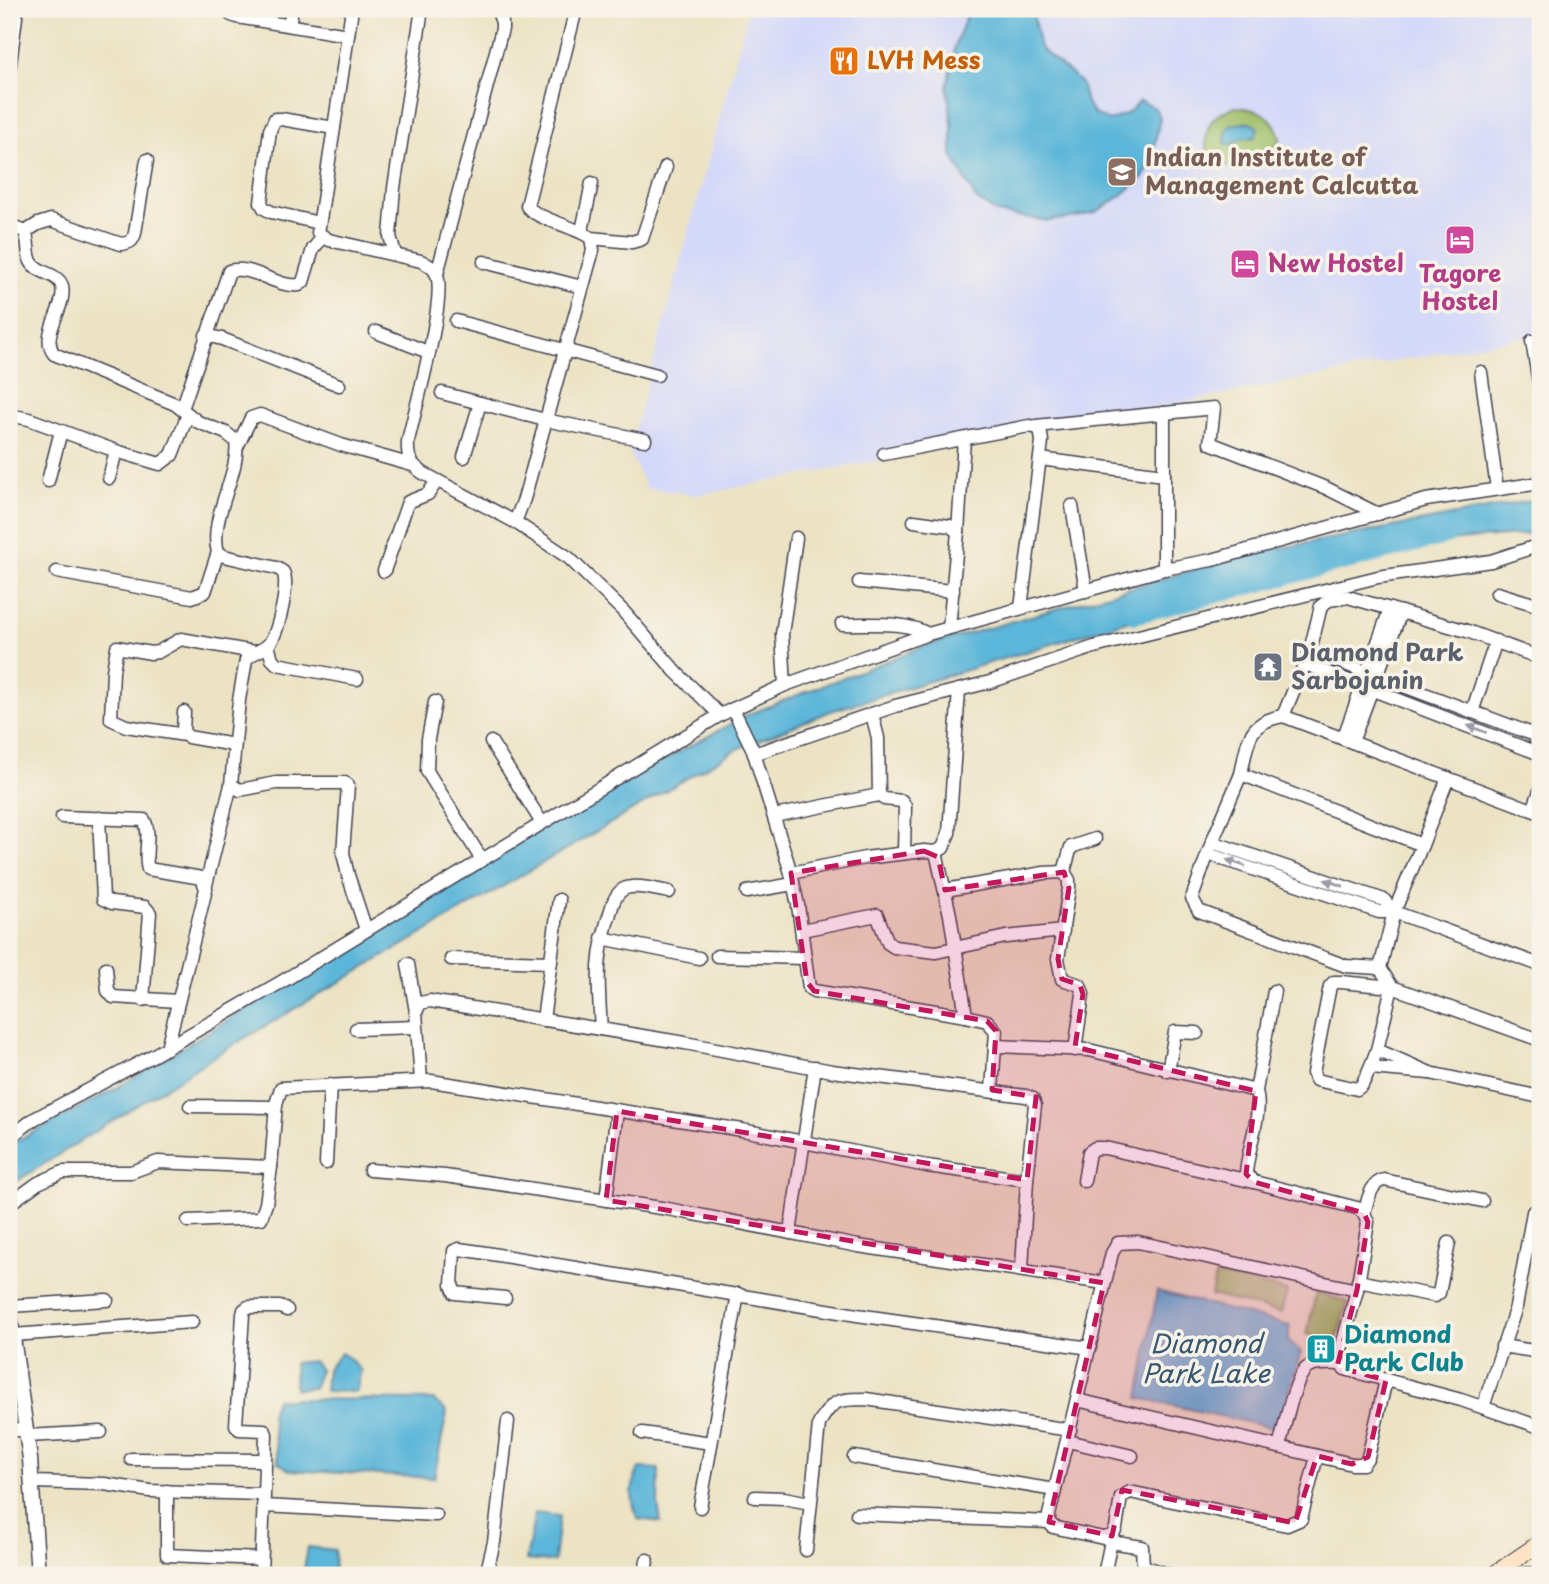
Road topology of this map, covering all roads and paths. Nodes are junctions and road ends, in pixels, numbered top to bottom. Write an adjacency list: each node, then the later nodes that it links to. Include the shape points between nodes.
1 (16, 9): 10 (street)
2 (229, 9): 8 (street, via 237,17)
3 (292, 9): 8 (street)
4 (352, 9): 9 (street)
5 (422, 9): 20 (street, via 394,188 390,236)
6 (497, 9): 22 (street, via 502,29)
7 (576, 9): 18 (street, via 527,205 534,214)
8 (289, 25): 9 (street)
9 (348, 34): 11 (street)
10 (9, 72)
11 (334, 128): 15 (street); 15 (street, via 275,119 271,130 261,203 271,212)
12 (147, 160): 17 (street, via 135,233 128,244 51,220)
13 (666, 167): 18 (street, via 642,239 632,242)
14 (592, 183): 18 (street)
15 (319, 223): 19 (street)
16 (9, 224): 17 (street)
17 (25, 232): 36 (street, via 32,263 62,287 49,346 54,354)
18 (586, 235): 23 (street, via 593,250)
19 (322, 238): 20 (street); 26 (street, via 299,285 237,269 229,271)
20 (395, 254): 22 (street, via 431,266)
21 (484, 262): 23 (street)
22 (437, 274): 29 (street, via 437,312)
23 (582, 287): 28 (street)
24 (456, 321): 28 (street)
25 (376, 332): 29 (street)
26 (206, 335): 32 (street); 36 (street)
27 (1532, 341): 33 (street)
28 (565, 350): 31 (street); 39 (street)
29 (428, 352): 49 (street, via 408,441)
30 (1481, 372): 55 (street)
31 (657, 375)
32 (339, 385)
33 (1540, 390)
34 (442, 393): 35 (street)
35 (480, 403): 39 (street); 47 (street)
36 (185, 411): 44 (street, via 198,422 232,436); 45 (street, via 167,461 153,463)
37 (1164, 413): 40 (street); 50 (street); 57 (street, via 1214,408 1210,443 1326,488)
38 (9, 415): 41 (street)
39 (545, 420): 43 (street); 59 (street)
40 (1036, 426): 42 (street); 48 (street, via 1042,433)
41 (61, 431): 45 (street); 52 (street)
42 (964, 439): 46 (street); 60 (street)
43 (645, 440)
44 (237, 447): 49 (street, via 251,418 260,415); 63 (street, via 221,510)
45 (116, 451): 51 (street)
46 (884, 454)
47 (464, 457)
48 (1040, 458): 50 (street); 72 (street)
49 (412, 465): 53 (street)
50 (1164, 475): 64 (street)
51 (109, 478)
52 (48, 481)
53 (437, 481): 59 (street); 65 (street, via 428,494 408,502)
54 (1540, 483): 55 (street)
55 (1497, 489): 57 (street, via 1426,500)
56 (1072, 506): 69 (street)
57 (1378, 514): 64 (street)
58 (914, 521): 60 (street, via 950,526)
59 (515, 523): 91 (street, via 569,558)
60 (958, 532): 68 (street)
61 (796, 538): 84 (street, via 782,634)
62 (1540, 545): 85 (street, via 1491,561 1378,577 1216,617 1063,656)
63 (218, 552): 66 (street, via 205,592 191,597); 78 (street, via 277,568 286,576 280,615)
64 (1164, 569): 69 (street)
65 (384, 570)
66 (57, 572)
67 (859, 582): 68 (street)
68 (953, 591): 75 (street)
69 (1086, 591): 72 (street)
70 (1497, 593): 71 (street)
71 (1540, 606)
72 (1021, 608): 75 (street)
73 (1396, 610): 77 (street); 80 (street, via 1348,597 1329,600 1321,607); 83 (street)
74 (842, 624): 76 (street, via 913,627)
75 (949, 628): 76 (street)
76 (928, 634): 84 (street)
77 (1496, 641): 81 (street); 89 (street)
78 (268, 646): 79 (street); 82 (street, via 277,664)
79 (254, 652): 93 (street, via 181,639 151,653 117,647 111,719 126,726); 97 (street, via 246,660)
80 (1307, 657): 83 (street); 92 (street)
81 (1540, 657)
82 (357, 678)
83 (1370, 681): 89 (street); 95 (street); 99 (street, one-way to 83)
84 (785, 685): 88 (street)
85 (959, 690): 90 (street); 113 (street, via 949,833 943,848)
86 (435, 702): 115 (street, via 427,771)
87 (184, 712): 93 (street)
88 (735, 712): 91 (street); 98 (street)
89 (1472, 712): 94 (street)
90 (872, 714): 98 (street); 104 (street, via 878,737)
91 (720, 715): 109 (street)
92 (1283, 716): 95 (street); 100 (street, via 1256,725)
93 (185, 735): 97 (street)
94 (1540, 737)
95 (1348, 741): 101 (street)
96 (491, 742): 109 (street)
97 (234, 745): 102 (street)
98 (753, 752): 106 (street)
99 (1540, 754)
100 (1241, 774): 111 (street); 112 (street)
101 (1448, 778): 105 (street); 111 (street)
102 (231, 785): 118 (street); 124 (street, via 240,789 295,782 348,785 343,853)
103 (1540, 791): 105 (street)
104 (879, 795): 106 (street); 114 (street, via 904,802)
105 (1537, 812)
106 (774, 816): 117 (street)
107 (62, 817): 108 (street)
108 (99, 818): 118 (street, via 145,820 148,869 202,878); 140 (street, via 103,899 145,906 150,913)
109 (542, 823): 115 (street)
110 (1095, 839): 116 (street, via 1071,847)
111 (1422, 845): 123 (street)
112 (1210, 848): 123 (street, one-way to 112, via 1379,912); 137 (street, via 1192,898 1199,911 1346,966)
113 (936, 852): 114 (street); 119 (street)
114 (904, 853): 117 (street, via 865,858)
115 (482, 860): 124 (street)
116 (1064, 872): 119 (street); 126 (street, via 1069,888)
117 (792, 878): 121 (street); 125 (street)
118 (206, 885): 141 (street)
119 (945, 890): 128 (street)
120 (669, 892): 127 (street, via 635,887 620,892)
121 (747, 892)
122 (559, 900): 133 (street)
123 (1394, 912): 135 (street); 137 (street)
124 (366, 930): 151 (street)
125 (802, 930): 128 (street, via 877,915 894,947 936,952); 131 (street)
126 (1063, 931): 128 (street); 152 (street, via 1058,959 1062,979 1080,985 1083,995)
127 (601, 938): 130 (street); 146 (street)
128 (955, 947): 143 (street)
129 (717, 956): 131 (street)
130 (699, 958)
131 (804, 958): 143 (street, via 807,982 814,991)
132 (451, 959): 133 (street)
133 (551, 962): 144 (street)
134 (408, 964): 142 (street)
135 (1540, 965)
136 (106, 968): 140 (street, via 109,995)
137 (1380, 968): 138 (street)
138 (1392, 987): 149 (street); 153 (street); 155 (street, via 1341,982 1330,986 1313,1073 1316,1080 1357,1089)
139 (1274, 991): 161 (street)
140 (143, 999): 141 (street)
141 (178, 1001): 151 (street)
142 (416, 1012): 144 (street, via 420,1003 430,1001); 145 (street)
143 (966, 1016): 150 (street, via 987,1021 996,1031)
144 (542, 1020): 146 (street)
145 (416, 1027): 147 (street); 158 (street)
146 (601, 1029): 154 (street)
147 (356, 1030)
148 (1197, 1033): 156 (street, via 1175,1032)
149 (1540, 1040)
150 (995, 1046): 152 (street); 160 (street)
151 (167, 1048): 166 (street, via 34,1119)
152 (1075, 1050): 156 (street)
153 (1377, 1050): 155 (street); 157 (street)
154 (815, 1067): 160 (street); 167 (street)
155 (1370, 1068): 157 (street)
156 (1168, 1071): 161 (street)
157 (1430, 1073): 162 (street)
158 (421, 1081): 159 (street); 165 (street)
159 (330, 1085): 164 (street, via 281,1088); 168 (street)
160 (992, 1090): 171 (street, via 1032,1098 1035,1105)
161 (1256, 1091): 173 (street, via 1258,1108 1246,1159 1246,1174)
162 (1540, 1097)
163 (190, 1106): 164 (street)
164 (276, 1107): 169 (street)
165 (617, 1111): 167 (street); 174 (street)
166 (9, 1138)
167 (804, 1144): 171 (street); 180 (street)
168 (326, 1163)
169 (271, 1167): 176 (street, via 158,1162 131,1172 63,1172); 179 (street, via 261,1218)
170 (370, 1170): 174 (street, via 445,1176)
171 (1027, 1180): 182 (street)
172 (1084, 1181): 173 (street, via 1089,1152 1105,1148)
173 (1254, 1182): 178 (street)
174 (606, 1200): 180 (street)
175 (1482, 1201): 178 (street, via 1384,1180 1374,1186)
176 (9, 1204)
177 (1533, 1212): 192 (street, via 1516,1307)
178 (1364, 1213): 184 (street, via 1367,1222)
179 (188, 1221)
180 (790, 1233): 182 (street)
181 (1449, 1244): 184 (street, via 1435,1296)
182 (1022, 1269): 183 (street)
183 (1104, 1283): 184 (street, via 1112,1252 1128,1241); 193 (street)
184 (1357, 1285): 195 (street)
185 (738, 1294): 186 (street, via 454,1251 455,1293); 193 (street); 207 (street)
186 (505, 1298)
187 (107, 1300): 188 (street)
188 (9, 1307): 191 (street)
189 (287, 1310): 213 (street, via 248,1307 243,1314 236,1425 264,1430)
190 (192, 1322): 191 (street)
191 (13, 1335): 196 (street)
192 (1502, 1346): 194 (street); 199 (street)
193 (1090, 1348): 198 (street)
194 (1540, 1352)
195 (1340, 1364): 197 (street); 208 (street, via 1305,1369)
196 (13, 1367): 204 (street)
197 (1385, 1380): 199 (street); 210 (street, via 1363,1464)
198 (1077, 1400): 206 (street); 208 (street)
199 (1483, 1408): 201 (street)
200 (508, 1421): 232 (street)
201 (1540, 1427)
202 (9, 1430): 204 (street)
203 (101, 1432): 204 (street)
204 (26, 1433): 214 (street)
205 (642, 1433): 207 (street)
206 (1069, 1436): 209 (street); 215 (street); 219 (street, via 866,1399 840,1399 827,1409 819,1424)
207 (711, 1443): 220 (street)
208 (1279, 1447): 210 (street)
209 (1132, 1456)
210 (1317, 1456): 225 (street, via 1301,1519 1295,1523 1286,1525 1130,1492 1121,1497)
211 (854, 1457): 215 (street)
212 (131, 1459): 213 (street, via 259,1459)
213 (265, 1464): 218 (street)
214 (32, 1482): 216 (street); 230 (street)
215 (1055, 1490): 223 (street)
216 (167, 1491): 218 (street); 228 (street, via 167,1555)
217 (755, 1497): 219 (street)
218 (263, 1500): 221 (street); 228 (street)
219 (810, 1503): 227 (street)
220 (700, 1507)
221 (436, 1514)
222 (857, 1514): 223 (street)
223 (1049, 1522): 225 (street)
224 (1540, 1536): 226 (street)
225 (1111, 1539): 234 (street); 235 (street, via 1142,1547 1143,1566)
226 (1533, 1547): 236 (main road)
227 (806, 1550)
228 (261, 1559): 231 (street)
229 (648, 1560): 233 (street)
230 (38, 1575)
231 (261, 1575)
232 (486, 1575)
233 (645, 1575)
234 (1104, 1575)
235 (1170, 1575)
236 (1493, 1575)
237 (1527, 1575): 238 (main road)
238 (1540, 1575)

